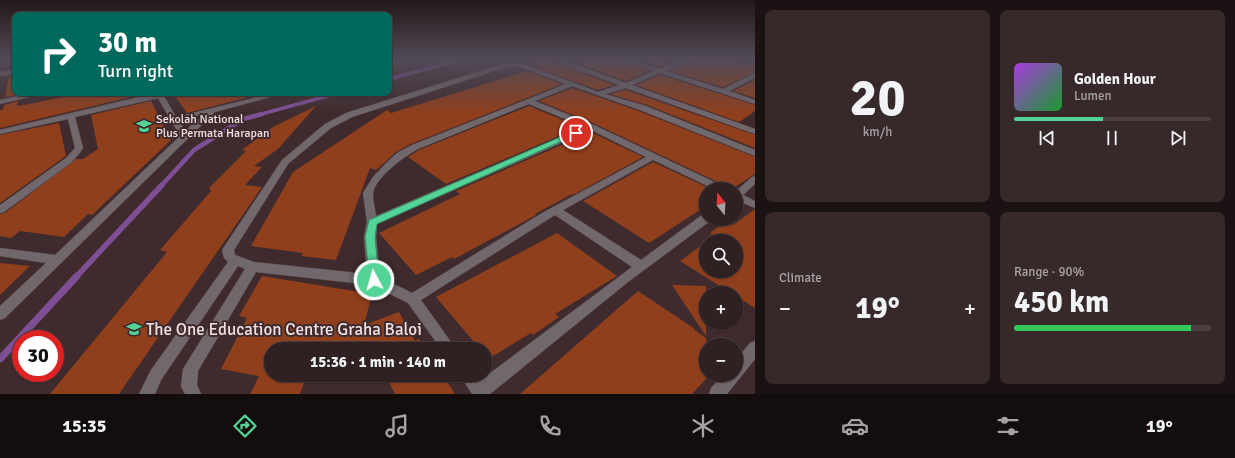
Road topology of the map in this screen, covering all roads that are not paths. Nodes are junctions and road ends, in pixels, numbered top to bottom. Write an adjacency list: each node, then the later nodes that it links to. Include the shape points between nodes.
1 (469, 77): 40 (street, via 338,120 285,162 230,246 230,258)
2 (556, 77): 8 (street)
3 (607, 77): 9 (street)
4 (646, 77): 9 (street)
5 (676, 77): 11 (street)
6 (751, 77): 7 (street)
7 (744, 82): 10 (street); 11 (street)
8 (572, 84): 12 (street); 17 (street)
9 (627, 85): 12 (street); 25 (street)
10 (755, 85)
11 (723, 92): 19 (street)
12 (598, 94): 27 (street, via 643,108)
13 (29, 96): 18 (street)
14 (151, 96): 21 (street)
15 (160, 96): 22 (street)
16 (270, 96): 20 (street)
17 (528, 101): 23 (street); 36 (street, via 434,138 400,155 376,179 368,193)
18 (0, 102)
19 (755, 102)
20 (212, 111): 22 (street); 26 (street)
21 (71, 116): 24 (street); 34 (street, via 79,148 77,151 69,160)
22 (176, 120): 26 (street)
23 (591, 126): 28 (street); 36 (street)
24 (0, 132)
25 (755, 132)
26 (184, 136): 39 (street, via 92,228)
27 (755, 153)
28 (653, 157): 30 (street); 35 (street)
29 (755, 179): 31 (street)
30 (707, 182)
31 (743, 190)
32 (743, 199): 33 (street)
33 (755, 205)
34 (0, 210)
35 (556, 210): 41 (street); 44 (street)
36 (372, 222): 43 (street, via 370,237)
37 (699, 223): 41 (street)
38 (0, 252): 39 (street)
39 (56, 260): 45 (street)
40 (235, 261): 42 (street); 52 (street, via 156,375)
41 (640, 266): 51 (street)
42 (253, 267): 43 (street); 53 (street, via 191,369 189,386)
43 (374, 280): 44 (street)
44 (413, 299): 46 (street)
45 (0, 314)
46 (444, 342)
47 (755, 348): 48 (street)
48 (743, 363)
49 (473, 382): 51 (street)
50 (727, 382): 54 (street)
51 (481, 392)
52 (147, 394)
53 (193, 394)
54 (717, 394)

